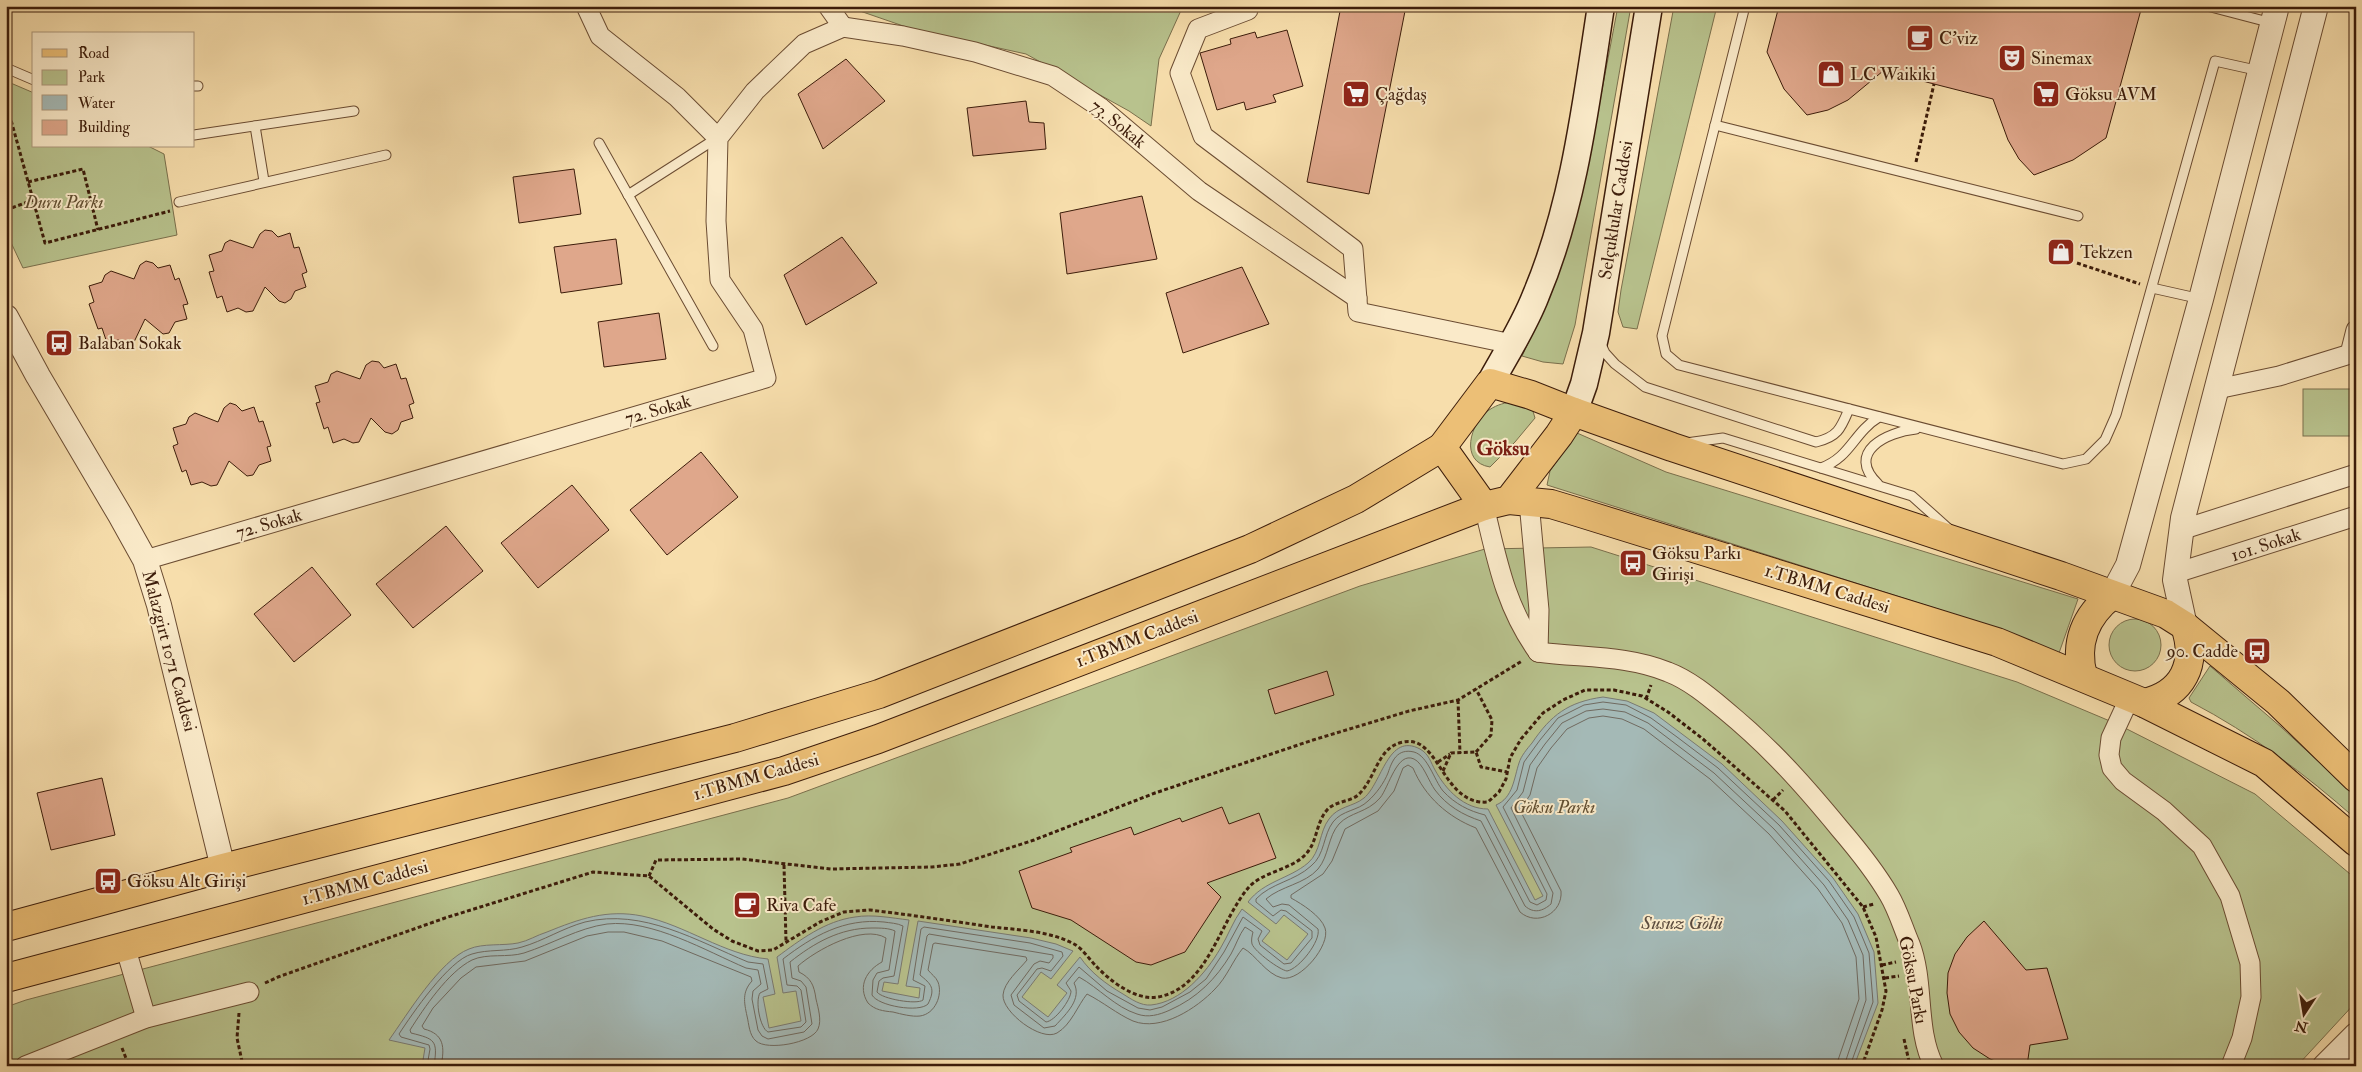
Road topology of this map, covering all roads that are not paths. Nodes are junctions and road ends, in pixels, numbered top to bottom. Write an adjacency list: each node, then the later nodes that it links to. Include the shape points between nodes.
1 (586, 6): 19 (street, via 600,36 676,97)
2 (828, 6): 10 (street)
3 (1247, 6): 27 (street, via 1248,10 1198,29 1180,73 1203,136 1353,250)
4 (1601, 6): 33 (main road, via 1578,145 1555,240 1537,295)
5 (1649, 6): 32 (main road, Selçuklular Caddesi)
6 (1745, 6): 16 (lane)
7 (2207, 6): 9 (lane)
8 (2316, 6): 14 (street)
9 (2275, 15): 12 (street)
10 (843, 27): 19 (street, via 804,44 755,92); 27 (street, 73. Sokak, via 975,52 1053,76 1101,108 1199,191)
11 (6, 68): 13 (lane)
12 (2260, 71): 14 (street); 26 (lane, via 2215,61); 28 (street)
13 (32, 79)
14 (2297, 80): 29 (street)
15 (354, 111): 17 (lane)
16 (1715, 125): 25 (lane); 37 (lane, via 1662,336 1666,354 1679,365)
17 (255, 126): 18 (lane); 22 (lane)
18 (195, 134)
19 (718, 138): 23 (lane); 50 (street, 72. Sokak, via 716,221 720,280 753,329 766,378)
20 (599, 143): 23 (lane)
21 (386, 155): 22 (lane)
22 (264, 181): 24 (lane)
23 (628, 195): 34 (lane)
24 (179, 202)
25 (2078, 216)
26 (2152, 288): 28 (lane); 40 (lane, via 2116,415 2105,440 2086,458 2063,464)
27 (1357, 298): 33 (street, via 1358,312)
28 (2201, 299): 29 (street); 52 (street, via 2128,565)
29 (2238, 307): 36 (street)
30 (6, 317): 50 (street, Malazgirt 1071 Caddesi)
31 (2356, 330): 36 (street, via 2350,354 2279,376)
32 (1596, 333): 37 (lane, via 1605,353 1645,387 1816,442 1828,440 1839,431); 38 (main road, Selçuklular Caddesi)
33 (1512, 344): 35 (main road)
34 (713, 346)
35 (1490, 383): 38 (main road); 41 (main road)
36 (2217, 389): 48 (street)
37 (1849, 409): 39 (lane)
38 (1574, 412): 42 (main road); 46 (main road)
39 (1879, 417): 40 (lane); 43 (lane, via 1864,428 1842,458)
40 (1924, 428): 45 (lane, via 1899,431 1874,444 1866,460 1868,471)
41 (1442, 447): 46 (main road); 59 (main road, via 1356,499 1250,549 879,694 735,738)
42 (1672, 447): 43 (lane, via 1723,438); 49 (main road)
43 (1821, 468): 45 (lane)
44 (2356, 474): 48 (street)
45 (1880, 486): 49 (lane, via 1912,496)
46 (1507, 503): 54 (street, via 1539,610); 54 (street, via 1506,592 1521,628); 55 (main road, 1.TBMM Caddesi, via 1564,508 1997,642); 61 (main road, 1.TBMM Caddesi, via 878,739 784,771)
47 (2356, 516): 51 (street, 101. Sokak)
48 (2181, 530): 51 (street)
49 (1962, 544): 52 (main road)
50 (145, 560): 59 (street, Malazgirt 1071 Caddesi, via 159,605)
51 (2176, 573): 53 (street)
52 (2112, 595): 53 (main road, via 2153,608); 55 (main road, via 2091,614 2085,626 2079,651)
53 (2185, 626): 56 (main road, via 2190,651 2184,675 2167,694 2156,700); 57 (main road, via 2278,702)
54 (1538, 652): 67 (street, Göksu Parkı, via 1616,658 1668,671 1703,692 1786,764 1866,860 1890,897 1911,947 1920,993 1924,1042)
55 (2083, 676): 56 (main road)
56 (2137, 700): 58 (main road, via 2264,763); 68 (street, via 2111,738 2109,755 2112,768 2123,781 2164,811 2202,846 2230,896 2250,963 2251,997 2242,1038)
57 (2356, 778)
58 (2356, 842)
59 (223, 868): 60 (main road)
60 (6, 927)
61 (125, 946): 62 (main road, 1.TBMM Caddesi); 64 (street)
62 (6, 978)
63 (249, 992): 64 (street)
64 (146, 1018): 66 (street)
65 (2356, 1035): 69 (street)
66 (25, 1066)
67 (1934, 1066)
68 (2231, 1066)
69 (2325, 1066)

